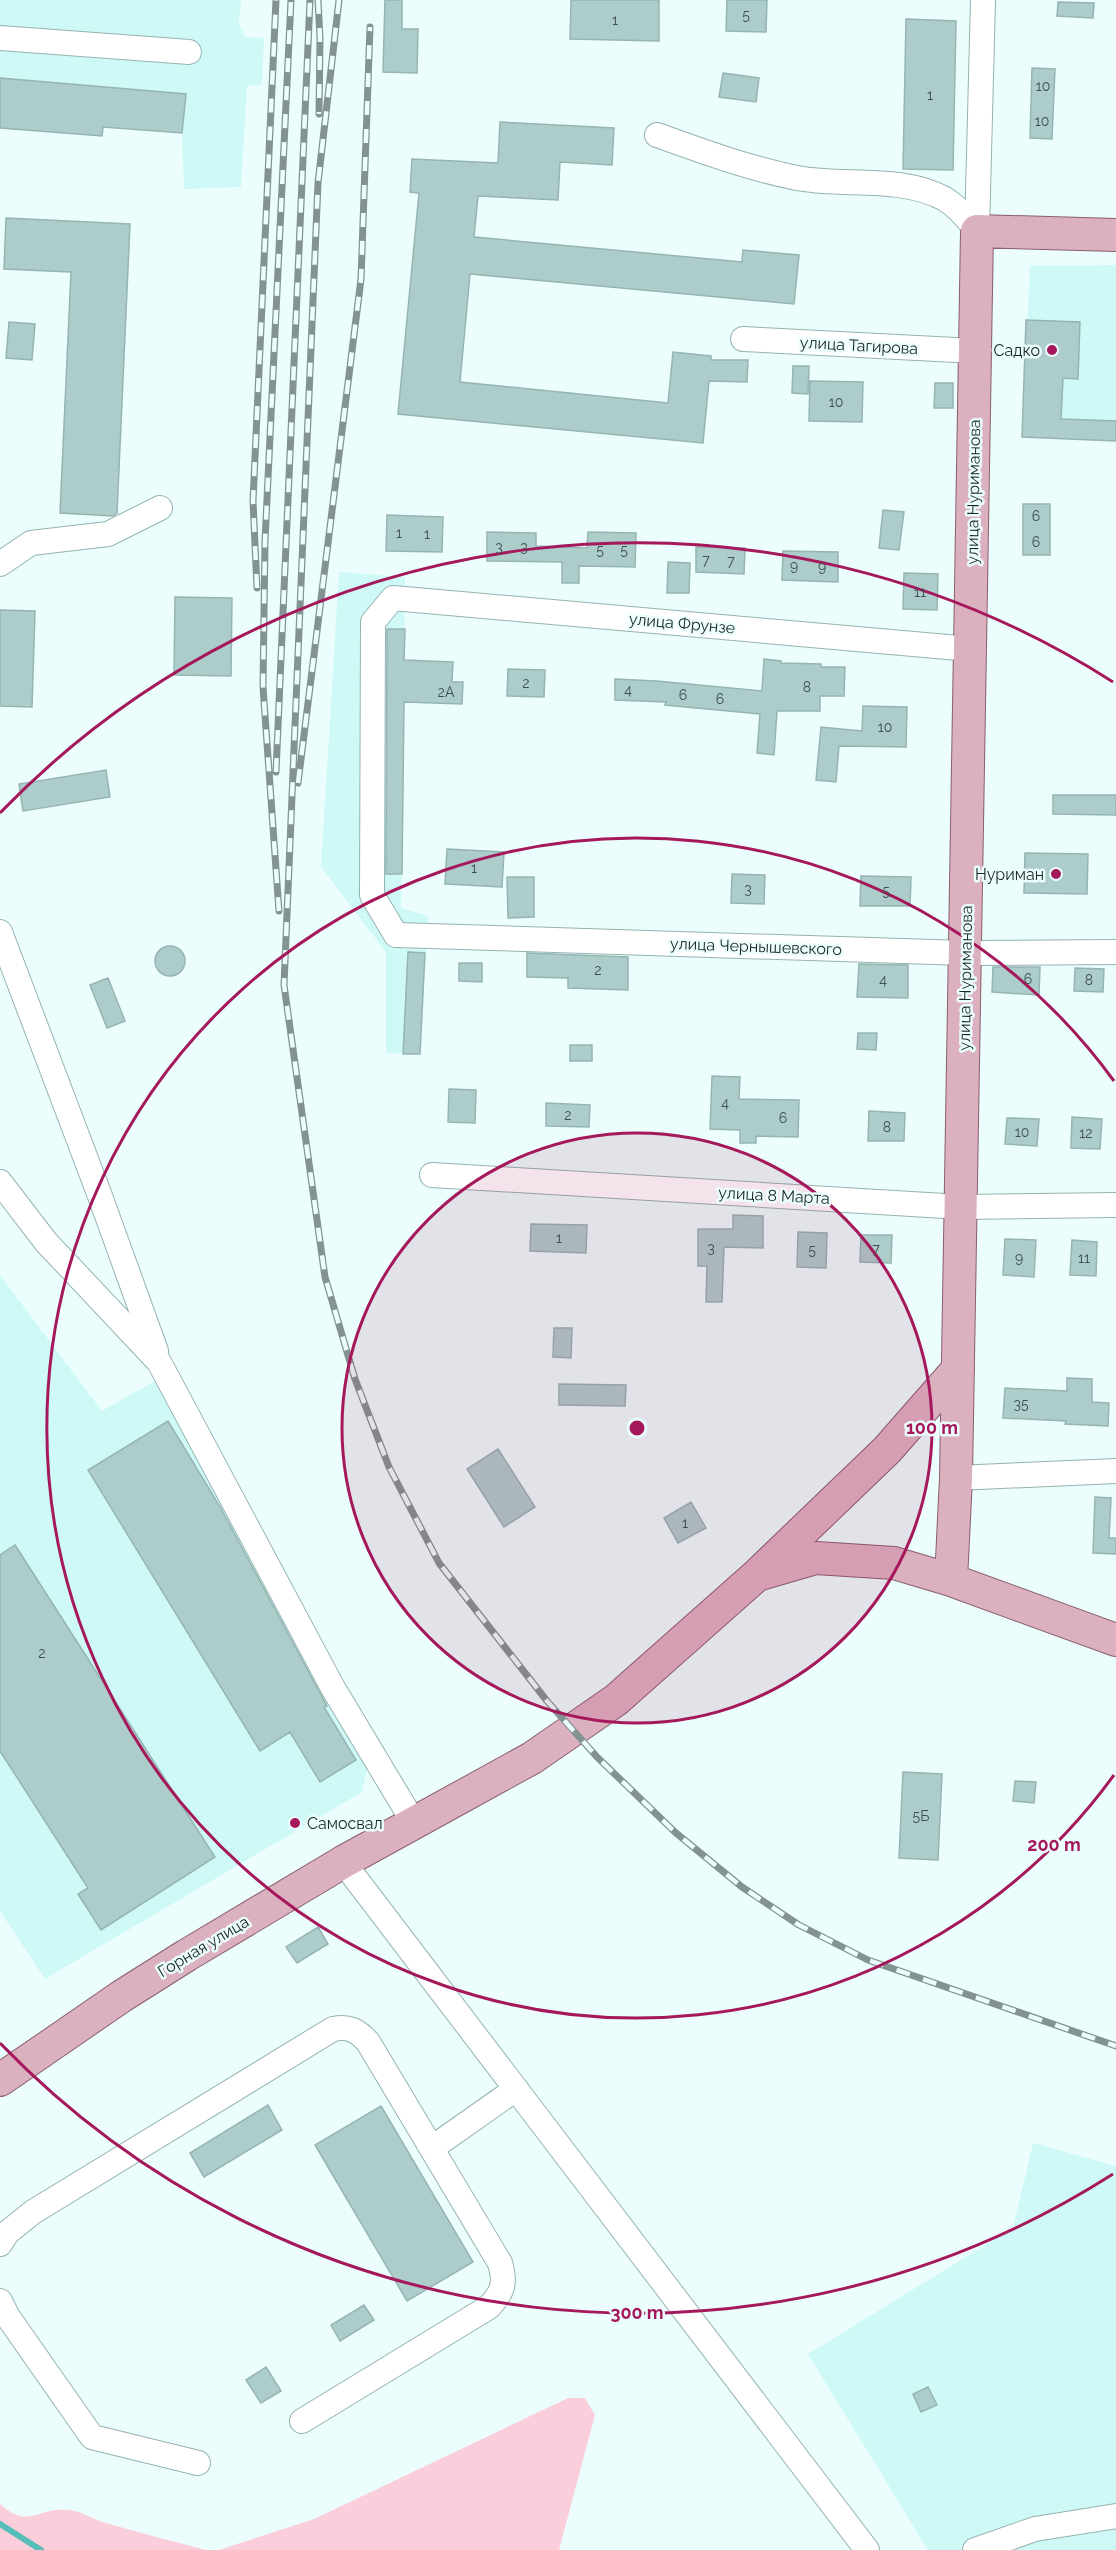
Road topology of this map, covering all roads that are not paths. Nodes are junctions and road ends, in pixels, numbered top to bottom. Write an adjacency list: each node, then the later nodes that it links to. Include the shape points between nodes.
1 (983, 0): 5 (street, улица Нуриманова)
2 (0, 38): 3 (street)
3 (189, 52)
4 (657, 135): 5 (street, via 748,168 790,176 906,186 944,199)
5 (977, 231): 6 (main road); 8 (main road, улица Нуриманова)
6 (1116, 235)
7 (743, 339): 8 (street, улица Тагирова)
8 (975, 351): 11 (main road, улица Нуриманова)
9 (160, 508): 10 (street, via 108,534 31,543)
10 (0, 564)
11 (970, 649): 13 (street, улица Фрунзе, via 393,598 373,622 372,895); 15 (main road, улица Нуриманова)
12 (0, 932): 20 (street)
13 (396, 934): 15 (street, улица Чернышевского)
14 (1116, 952): 15 (street, улица Чернышевского)
15 (965, 953): 19 (main road, улица Нуриманова)
16 (432, 1175): 19 (street, улица 8 Марта)
17 (0, 1182): 20 (street, via 46,1242)
18 (1116, 1205): 19 (street, улица 8 Марта)
19 (961, 1207): 21 (main road, улица Нуриманова)
20 (159, 1362): 27 (street, via 333,1688)
21 (958, 1370): 23 (main road, улица Нуриманова); 24 (main road, Горная улица, via 887,1450)
22 (1116, 1471): 23 (street)
23 (956, 1478): 25 (main road, улица Нуриманова)
24 (757, 1575): 25 (main road, via 816,1558 836,1558 894,1563); 27 (main road, Горная улица, via 616,1700 532,1758)
25 (951, 1580): 26 (main road)
26 (1116, 1640)
27 (414, 1824): 28 (main road, Горная улица)
28 (344, 1862): 29 (main road, Горная улица, via 122,1996); 30 (street)
29 (0, 2080)
30 (516, 2089): 31 (street); 37 (street)
31 (432, 2148): 32 (street, via 368,2042 358,2031 345,2027 333,2030 33,2212); 34 (street, via 500,2263 505,2279 501,2294 489,2307)
32 (0, 2244)
33 (0, 2301): 35 (street, via 92,2437)
34 (302, 2421)
35 (198, 2463)
36 (1116, 2516): 38 (street, via 1035,2529)
37 (867, 2550)
38 (975, 2550)

